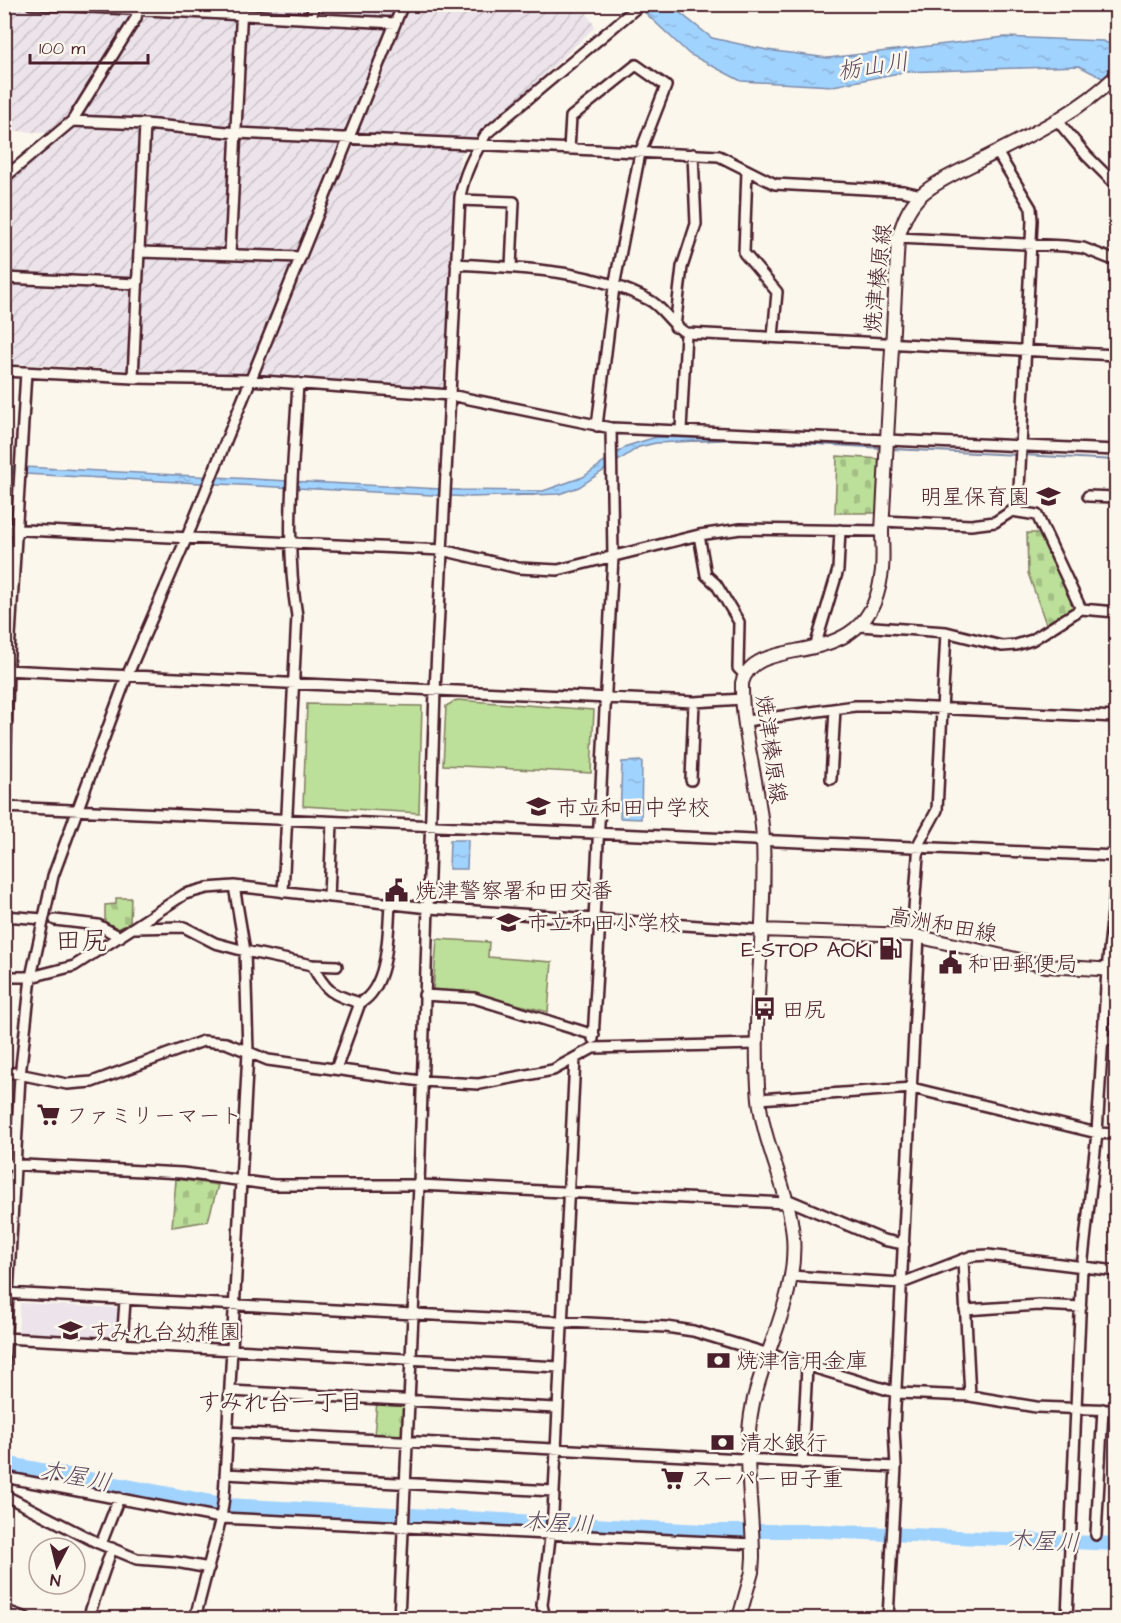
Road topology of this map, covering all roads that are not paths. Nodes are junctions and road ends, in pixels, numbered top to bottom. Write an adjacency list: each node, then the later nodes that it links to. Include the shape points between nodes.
1 (31, 4): 5 (street)
2 (313, 4): 8 (street)
3 (403, 4): 9 (street)
4 (641, 4): 16 (street, via 497,123)
5 (41, 5): 6 (street)
6 (140, 9): 7 (street); 12 (street)
7 (242, 9): 8 (street); 14 (street)
8 (312, 18): 9 (street)
9 (395, 23): 15 (street)
10 (1116, 76): 11 (main road, 焼津榛原線)
11 (1058, 120): 18 (main road, 焼津榛原線); 23 (street)
12 (72, 121): 13 (street); 22 (street)
13 (146, 124): 14 (street); 28 (street)
14 (237, 133): 15 (street); 29 (street)
15 (350, 138): 16 (street); 30 (street)
16 (480, 144): 17 (street); 25 (street, via 463,178)
17 (569, 149): 19 (street); 19 (street, via 571,117 636,65 666,86)
18 (997, 152): 24 (main road, 焼津榛原線); 27 (street, via 1030,208)
19 (640, 153): 20 (street); 36 (street)
20 (693, 154): 21 (street, via 719,156); 37 (street, via 696,224 682,267)
21 (747, 170): 24 (street, via 775,184); 39 (street, via 744,253 777,292)
22 (4, 178)
23 (1116, 184)
24 (921, 195): 26 (main road, 焼津榛原線, via 904,216)
25 (460, 200): 32 (street); 33 (street, via 514,202)
26 (898, 238): 27 (street); 40 (main road, 焼津榛原線)
27 (1031, 244): 31 (street, via 1083,248); 41 (street)
28 (139, 252): 29 (street); 35 (street)
29 (230, 254): 30 (street)
30 (301, 257): 46 (street)
31 (1116, 261)
32 (456, 264): 33 (street); 48 (street)
33 (511, 267): 36 (street, via 557,271)
34 (4, 278): 35 (street)
35 (137, 284): 45 (street)
36 (614, 287): 37 (street, via 651,300); 49 (street)
37 (675, 327): 38 (street)
38 (686, 333): 39 (street); 51 (street)
39 (773, 337): 40 (street)
40 (891, 342): 41 (street); 52 (main road, 焼津榛原線)
41 (1025, 350): 42 (street); 53 (street)
42 (1116, 355)
43 (4, 371): 44 (street)
44 (26, 372): 45 (street); 60 (street)
45 (133, 378): 46 (street)
46 (250, 380): 47 (street); 63 (street)
47 (298, 383): 48 (street); 64 (street)
48 (450, 395): 49 (street); 65 (street)
49 (597, 426): 50 (street)
50 (610, 428): 51 (street); 66 (street)
51 (681, 430): 52 (street)
52 (886, 439): 53 (street); 58 (main road, 焼津榛原線)
53 (1021, 446): 54 (street); 57 (street)
54 (1116, 450)
55 (1088, 496): 56 (street)
56 (1116, 497)
57 (1018, 510): 58 (street, via 995,522 971,525); 67 (street, via 1037,515)
58 (882, 526): 61 (street); 69 (main road, 焼津榛原線, via 882,576)
59 (4, 529): 60 (street)
60 (18, 529): 63 (street); 72 (street)
61 (840, 530): 62 (street, via 741,529); 71 (street, via 838,570)
62 (699, 535): 66 (street); 73 (street, via 706,575 739,622 738,668)
63 (187, 537): 64 (street); 74 (street)
64 (290, 543): 65 (street); 75 (street, via 297,616)
65 (442, 550): 66 (street, via 540,571); 76 (street)
66 (613, 557): 77 (street)
67 (1081, 609): 68 (street); 70 (street, via 1032,640 1016,645 1002,646)
68 (1116, 612)
69 (860, 626): 70 (street); 71 (main road, 焼津榛原線, via 834,642)
70 (946, 632): 80 (street)
71 (815, 647): 73 (main road, 焼津榛原線, via 773,656 754,664)
72 (6, 670): 74 (street); 86 (street)
73 (744, 674): 78 (main road, 焼津榛原線)
74 (127, 676): 75 (street); 87 (street)
75 (294, 682): 76 (street); 88 (street)
76 (435, 690): 77 (street); 91 (street)
77 (606, 697): 79 (street); 92 (street)
78 (743, 699): 79 (street); 83 (main road, 焼津榛原線)
79 (694, 702): 84 (street)
80 (942, 708): 81 (street); 82 (street); 94 (street, via 937,810)
81 (835, 709): 83 (street); 85 (street)
82 (1116, 717)
83 (747, 721): 93 (main road, 焼津榛原線)
84 (691, 780)
85 (831, 780)
86 (5, 808): 87 (street); 90 (street)
87 (76, 810): 88 (street); 103 (street)
88 (287, 821): 89 (street); 98 (street)
89 (332, 823): 91 (street); 99 (street)
90 (4, 824)
91 (429, 826): 92 (street); 101 (street)
92 (600, 835): 93 (street); 104 (street)
93 (763, 842): 94 (street); 107 (main road, 焼津榛原線)
94 (918, 848): 95 (street); 108 (street)
95 (1116, 856)
96 (1116, 882): 113 (street)
97 (234, 886): 98 (street); 106 (street, via 185,894); 110 (street)
98 (283, 892): 99 (street)
99 (329, 897): 100 (street)
100 (390, 904): 101 (street); 117 (street, via 386,959 370,997)
101 (429, 908): 104 (street); 116 (street)
102 (4, 916): 103 (street)
103 (42, 919): 114 (street)
104 (597, 919): 107 (street); 118 (street)
105 (55, 920): 109 (street, via 98,925)
106 (135, 928): 109 (street); 110 (street, via 184,927 215,943)
107 (760, 930): 108 (main road, 高洲和田線); 121 (main road, 焼津榛原線)
108 (916, 936): 113 (main road, 高洲和田線, via 1046,966); 129 (street)
109 (120, 937): 114 (street, via 74,966)
110 (245, 951): 111 (street); 123 (street)
111 (312, 965): 112 (street); 117 (street, via 323,987)
112 (338, 966)
113 (1112, 970): 119 (street)
114 (31, 977): 115 (street); 127 (street)
115 (4, 978)
116 (424, 995): 118 (street, via 474,998); 128 (street)
117 (360, 1003): 125 (street)
118 (594, 1035): 122 (street)
119 (1103, 1040): 120 (street); 131 (street)
120 (1116, 1040)
121 (758, 1044): 122 (street); 130 (main road, 焼津榛原線)
122 (593, 1048): 124 (street)
123 (248, 1052): 125 (street, via 268,1060); 127 (street, via 226,1043 203,1041 92,1082 67,1084); 135 (street)
124 (575, 1058): 128 (street, via 553,1070 479,1084); 137 (street)
125 (336, 1069): 128 (street)
126 (4, 1071): 127 (street)
127 (20, 1076): 134 (street)
128 (421, 1081): 136 (street)
129 (912, 1088): 130 (street); 131 (street); 139 (street)
130 (759, 1099): 138 (main road, 焼津榛原線, via 765,1137)
131 (1097, 1133): 132 (street); 141 (street)
132 (1116, 1134)
133 (4, 1164): 134 (street)
134 (15, 1165): 135 (street, via 182,1173); 145 (street)
135 (241, 1182): 136 (street); 147 (street)
136 (419, 1185): 137 (street); 150 (street)
137 (568, 1192): 138 (street); 151 (street)
138 (785, 1200): 139 (street, via 883,1240); 143 (main road, 焼津榛原線, via 793,1237)
139 (904, 1244): 144 (street)
140 (963, 1260): 141 (street, via 988,1255); 144 (street); 149 (street)
141 (1082, 1268): 142 (street); 148 (street)
142 (1116, 1271)
143 (790, 1276): 144 (street); 155 (main road, 焼津榛原線)
144 (902, 1283): 161 (street)
145 (7, 1294): 146 (street); 152 (street)
146 (125, 1301): 147 (street); 153 (street)
147 (234, 1306): 150 (street); 154 (street)
148 (1081, 1306): 149 (street); 165 (street)
149 (965, 1310): 162 (street)
150 (413, 1314): 151 (street); 156 (street)
151 (561, 1322): 155 (street, via 693,1331); 158 (street)
152 (5, 1338): 153 (street); 157 (street)
153 (122, 1344): 154 (street)
154 (232, 1350): 156 (street); 160 (street)
155 (769, 1356): 159 (street); 171 (main road, 焼津榛原線, via 753,1401)
156 (411, 1359): 158 (street); 163 (street)
157 (4, 1367)
158 (559, 1367): 164 (street)
159 (807, 1367): 161 (street); 172 (street)
160 (230, 1391): 163 (street); 168 (street)
161 (898, 1394): 162 (street); 173 (street, via 894,1428)
162 (970, 1396): 165 (street, via 1036,1407)
163 (409, 1400): 164 (street); 169 (street)
164 (556, 1408): 170 (street)
165 (1076, 1408): 166 (street); 196 (street)
166 (1103, 1409): 167 (street); 183 (street)
167 (1116, 1410)
168 (227, 1432): 169 (street); 174 (street)
169 (407, 1442): 170 (street); 176 (street)
170 (556, 1451): 171 (street); 177 (street)
171 (748, 1460): 172 (street); 184 (main road, 焼津榛原線)
172 (802, 1462): 173 (street)
173 (896, 1467): 195 (street)
174 (225, 1474): 176 (street); 180 (street)
175 (4, 1477): 179 (street)
176 (405, 1483): 177 (street); 181 (street)
177 (553, 1491): 182 (street)
178 (4, 1495): 185 (street)
179 (119, 1498): 180 (street); 185 (street)
180 (221, 1518): 181 (street); 187 (street)
181 (402, 1527): 182 (street); 192 (street)
182 (550, 1530): 184 (street); 193 (street)
183 (1096, 1535)
184 (753, 1541): 194 (main road, 焼津榛原線, via 752,1572)
185 (101, 1544): 186 (street)
186 (112, 1548): 187 (street, via 137,1559); 190 (street)
187 (209, 1568): 191 (street)
188 (4, 1610): 189 (street)
189 (26, 1618)
190 (88, 1618)
191 (195, 1618)
192 (399, 1618)
193 (544, 1618)
194 (739, 1618)
195 (888, 1618)
196 (1067, 1618)

